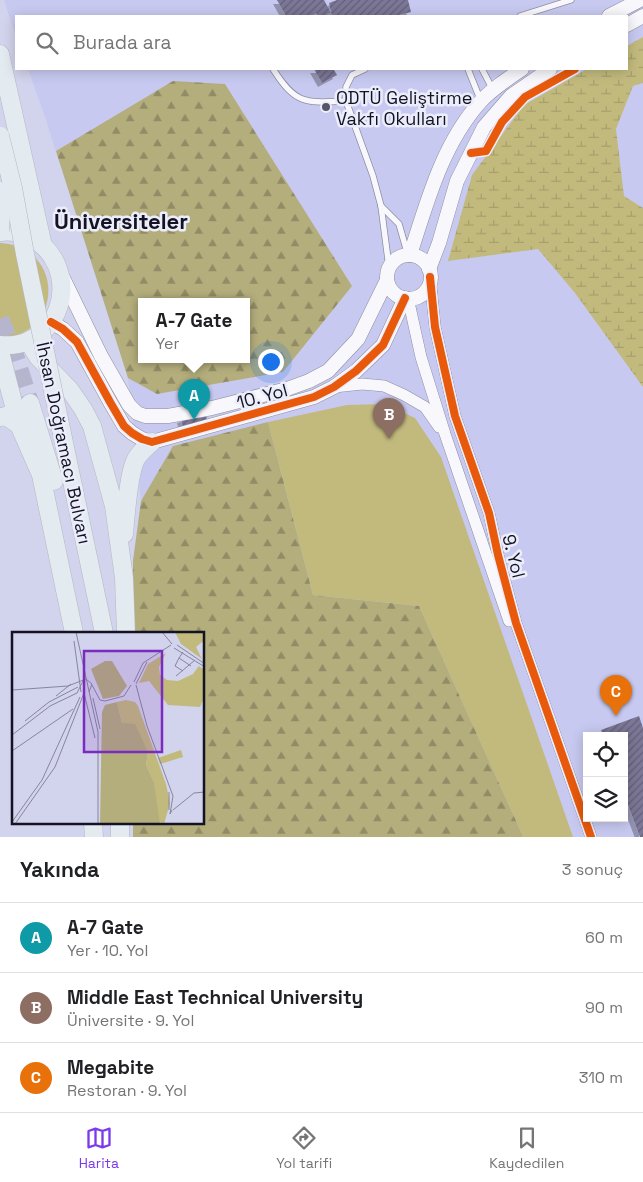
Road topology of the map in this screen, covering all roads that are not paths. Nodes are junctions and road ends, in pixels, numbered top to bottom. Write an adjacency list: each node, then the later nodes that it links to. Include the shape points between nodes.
1 (571, 0): 3 (lane)
2 (640, 0): 4 (street)
3 (523, 15)
4 (611, 15)
5 (643, 16): 6 (street)
6 (628, 24)
7 (0, 54): 22 (main road)
8 (273, 70): 15 (lane, via 285,87 305,100)
9 (363, 70): 15 (lane, via 349,81)
10 (468, 70): 16 (lane)
11 (483, 70): 14 (lane)
12 (521, 70): 14 (street)
13 (549, 70): 25 (street, via 511,96 484,127 457,181)
14 (493, 90): 16 (street)
15 (346, 101): 19 (lane)
16 (481, 101): 23 (street, via 465,120 448,151)
17 (0, 136): 45 (main road, İhsan Doğramacı Bulvarı, bridge)
18 (0, 191): 21 (main road, bridge)
19 (381, 206): 23 (lane, via 399,224); 26 (lane)
20 (0, 220): 21 (main road)
21 (5, 232): 22 (main road, via 30,237)
22 (43, 246): 24 (main road)
23 (409, 255): 25 (street, via 422,259); 26 (street, via 396,259)
24 (60, 272): 28 (main road, via 61,298); 35 (street, 10. Yol, via 129,405 145,416)
25 (430, 273): 27 (street, via 426,290); 53 (street, 9. Yol, via 435,327 455,416 489,513 516,622)
26 (388, 274): 27 (street, via 393,292); 34 (street, 10. Yol, via 358,339 328,371 287,389)
27 (406, 298): 32 (street, 10. Yol, via 383,345); 39 (street, 9. Yol)
28 (51, 322): 29 (main road); 41 (street, via 78,342 124,426)
29 (30, 340): 30 (main road); 42 (main road, via 32,349 70,390 92,426 114,506)
30 (0, 346)
31 (0, 352): 38 (main road)
32 (334, 387): 37 (street, 10. Yol, via 314,397); 39 (street, 9. Yol, via 384,386 425,407)
33 (30, 403): 44 (main road, İhsan Doğramacı Bulvarı, via 58,495)
34 (212, 408): 35 (street, 10. Yol); 37 (street)
35 (168, 416): 40 (street)
36 (0, 417): 38 (main road, via 6,416)
37 (218, 423): 40 (street, 10. Yol)
38 (19, 425): 43 (main road, via 41,475)
39 (445, 434): 52 (street, 9. Yol)
40 (176, 435): 41 (street, 10. Yol)
41 (152, 442): 42 (main road, via 135,460 131,474)
42 (122, 559): 46 (main road)
43 (74, 632)
44 (87, 632)
45 (104, 632)
46 (126, 632)
47 (93, 824): 50 (main road)
48 (97, 824): 50 (main road)
49 (118, 824): 51 (main road)
50 (95, 837)
51 (118, 837)
52 (584, 837)
53 (591, 837)

